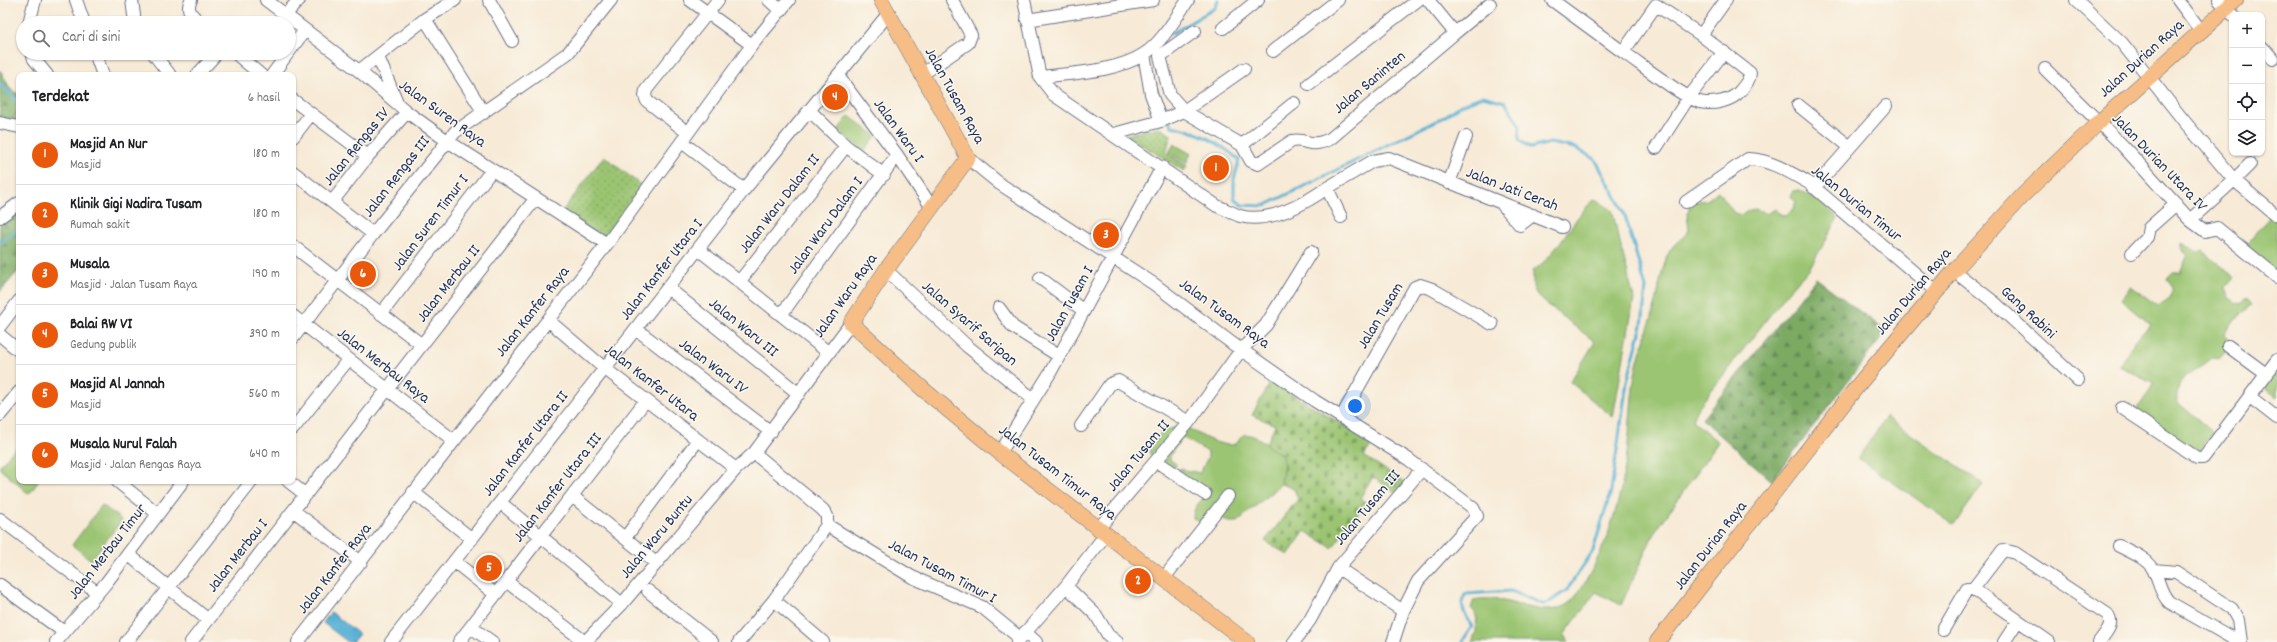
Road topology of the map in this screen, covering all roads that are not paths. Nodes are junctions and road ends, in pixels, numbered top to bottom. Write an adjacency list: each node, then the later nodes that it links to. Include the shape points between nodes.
1 (35, 0): 34 (street)
2 (76, 0): 35 (street)
3 (132, 0): 36 (street)
4 (191, 0): 37 (street, via 188,7)
5 (266, 0): 33 (street, Jalan Suren Raya)
6 (299, 0): 33 (street)
7 (455, 0): 38 (street)
8 (489, 0): 47 (street)
9 (611, 0): 86 (street, Jalan Rengas III, via 568,52)
10 (690, 0): 31 (street)
11 (718, 0): 31 (street)
12 (769, 0): 30 (street)
13 (790, 0): 30 (street, Jalan Kanfer Raya)
14 (881, 0): 32 (main road, Jalan Tusam Raya)
15 (952, 0): 72 (street, via 971,38 968,43)
16 (1024, 0): 39 (street)
17 (1153, 0): 39 (street)
18 (1188, 0): 54 (street, via 1166,31)
19 (1258, 0): 41 (street)
20 (1338, 0): 51 (street)
21 (1418, 0): 76 (street)
22 (1428, 0): 45 (street)
23 (1552, 0): 52 (street)
24 (1726, 0): 46 (street)
25 (2076, 0): 74 (street, via 2112,32)
26 (2178, 0): 44 (street)
27 (1655, 2): 46 (street); 52 (street)
28 (1490, 4): 45 (street, Jalan Saninten)
29 (2229, 6): 44 (main road, Jalan Durian Raya)
30 (781, 11): 49 (street, Jalan Kanfer Raya)
31 (707, 13): 49 (street); 95 (street, via 646,90 647,101)
32 (889, 13): 72 (main road, Jalan Tusam Raya); 73 (street, Jalan Kanfer Utara I)
33 (285, 15)
34 (31, 16)
35 (82, 16)
36 (134, 16)
37 (194, 16)
38 (425, 19): 55 (street); 86 (street)
39 (1027, 20): 75 (street)
40 (296, 23): 42 (street, Jalan Suren Raya)
41 (1223, 28)
42 (305, 30): 48 (street); 65 (street, Jalan Suren Raya)
43 (1195, 31): 85 (street, via 1160,56 1170,95)
44 (2201, 31): 74 (main road, Jalan Durian Raya)
45 (1455, 33): 97 (street, Jalan Saninten, via 1330,139 1318,145 1292,141 1255,164)
46 (1701, 35): 53 (street)
47 (512, 41)
48 (296, 42)
49 (752, 45): 95 (street, Jalan Kanfer Raya)
50 (2264, 48): 56 (street)
51 (1273, 51)
52 (1623, 52): 77 (street)
53 (1724, 52): 77 (street); 77 (street, via 1750,73 1750,78 1736,96 1730,99 1707,102)
54 (1144, 54): 75 (street, via 1122,65); 88 (street, via 1151,94)
55 (378, 57): 65 (street); 79 (street)
56 (2274, 59)
57 (35, 60): 66 (street)
58 (98, 60): 67 (street)
59 (158, 60): 68 (street)
60 (211, 60): 69 (street)
61 (243, 60): 70 (street)
62 (283, 60): 71 (street)
63 (1244, 69): 85 (street)
64 (2045, 69): 90 (street, Jalan Durian Utara IV)
65 (359, 71): 79 (street, Jalan Suren Raya)
66 (45, 72)
67 (102, 72)
68 (167, 72)
69 (200, 72)
70 (257, 72)
71 (274, 72)
72 (921, 75): 103 (main road, Jalan Tusam Raya)
73 (838, 76): 83 (street, Jalan Kanfer Utara I); 101 (street, Jalan Waru I)
74 (2149, 76): 90 (main road, Jalan Durian Raya); 109 (street, via 2184,122)
75 (1040, 77): 93 (street, Jalan Jati Cerah, via 1054,95)
76 (1309, 84)
77 (1689, 97): 100 (street)
78 (296, 102): 87 (street)
79 (398, 103): 84 (street, Jalan Suren Raya)
80 (1294, 103): 97 (street)
81 (1798, 104): 99 (street)
82 (1886, 106): 99 (street)
83 (809, 110): 98 (street); 113 (street, Jalan Kanfer Utara I)
84 (407, 112): 96 (street, Jalan Suren Raya); 102 (street, Jalan Rengas IV)
85 (1182, 112): 88 (street); 97 (street)
86 (484, 113): 96 (street, Jalan Rengas III, via 459,128)
87 (311, 114): 92 (street); 102 (street)
88 (1163, 121): 93 (street)
89 (0, 123): 91 (street)
90 (2098, 123): 117 (street, Jalan Durian Utara IV, via 2123,146); 133 (main road, Jalan Durian Raya, via 2022,196)
91 (16, 126)
92 (296, 133)
93 (1114, 134): 105 (street, Jalan Jati Cerah)
94 (1466, 137): 110 (street, Jalan Jati Cerah)
95 (685, 138): 113 (street); 126 (street, Jalan Kanfer Raya)
96 (446, 140): 106 (street, Jalan Suren Raya); 125 (street, Jalan Rengas III)
97 (1242, 144)
98 (846, 146): 108 (street); 137 (street, Jalan Waru Dalam II)
99 (1850, 147): 112 (street)
100 (1656, 148)
101 (896, 155): 108 (street, Jalan Waru Dalam I); 119 (street, Jalan Waru I)
102 (368, 156): 115 (street, Jalan Rengas IV)
103 (968, 158): 119 (main road, Jalan Waru Raya); 131 (street, Jalan Tusam Raya, via 1000,184)
104 (2250, 164): 109 (street)
105 (1162, 167): 111 (street, Jalan Jati Cerah, via 1217,206 1241,216 1264,218 1307,201); 131 (street, Jalan Tusam I)
106 (492, 170): 114 (street, Jalan Suren Raya); 143 (street, Jalan Suren Timur I)
107 (296, 174): 115 (street)
108 (884, 175): 144 (street, Jalan Waru Dalam I)
109 (2234, 180): 120 (street); 123 (street)
110 (1449, 184): 111 (street, Jalan Jati Cerah, via 1389,158 1373,161); 124 (street, Jalan Jati Cerah)
111 (1327, 188): 122 (street)
112 (1814, 188): 116 (street, Jalan Durian Timur, via 1790,172 1757,159 1748,159); 139 (street, Jalan Durian Timur)
113 (744, 190): 128 (street, Jalan Kanfer Utara I)
114 (536, 198): 126 (street, Jalan Suren Raya); 154 (street, Jalan Merbau II)
115 (332, 202): 125 (street)
116 (1686, 202)
117 (2176, 204): 123 (street, Jalan Durian Utara IV); 130 (street, via 2149,228 2147,237)
118 (16, 205): 121 (street)
119 (932, 206): 132 (main road, Jalan Waru Raya)
120 (2277, 216)
121 (0, 217)
122 (1341, 218)
123 (2190, 220): 134 (street, Jalan Durian Utara IV, via 2205,231 2217,228)
124 (1562, 227)
125 (373, 234): 136 (street, Jalan Rengas III)
126 (607, 244): 146 (street, Jalan Kanfer Raya)
127 (296, 248): 136 (street)
128 (698, 249): 137 (street); 138 (street, Jalan Kanfer Utara I)
129 (1311, 252): 157 (street, Jalan Tusam II, via 1266,325)
130 (2132, 253)
131 (1113, 259): 142 (street, Jalan Tusam I); 157 (street, Jalan Tusam Raya, via 1154,284)
132 (886, 270): 147 (main road, Jalan Waru Raya); 168 (street, Jalan Syarif Saripan, via 967,346)
133 (1954, 271): 139 (main road, Jalan Durian Raya); 164 (street, Gang Rabini, via 1995,303)
134 (2277, 277)
135 (1040, 278): 142 (street)
136 (337, 280): 143 (street); 149 (street, Jalan Rengas III)
137 (739, 282): 144 (street)
138 (668, 288): 151 (street, Jalan Kanfer Utara I); 166 (street, Jalan Waru III)
139 (1937, 292): 245 (main road, Jalan Durian Raya, via 1859,384 1698,593)
140 (16, 305): 150 (street)
141 (1000, 308): 159 (street, via 1013,327)
142 (1084, 310): 159 (street, Jalan Tusam I)
143 (381, 314): 154 (street)
144 (781, 315): 158 (street)
145 (296, 319): 149 (street, Jalan Merbau Raya)
146 (548, 320): 162 (street, Jalan Kanfer Utara); 179 (street, Jalan Kanfer Raya)
147 (851, 323): 158 (street, Jalan Waru Raya); 181 (main road, Jalan Tusam Timur Raya, via 924,390)
148 (1492, 324): 173 (street, Jalan Tusam, via 1432,289 1420,285 1415,287)
149 (303, 325): 152 (street); 160 (street, Jalan Merbau Raya)
150 (0, 326)
151 (636, 329): 162 (street, Jalan Kanfer Utara I); 178 (street, Jalan Waru IV)
152 (296, 334)
153 (0, 335): 156 (street)
154 (422, 345): 165 (street, Jalan Merbau II)
155 (2228, 346): 163 (street)
156 (16, 348)
157 (1241, 350): 173 (street, Jalan Tusam Raya); 175 (street, Jalan Tusam II)
158 (829, 353): 166 (street, Jalan Waru Raya)
159 (1060, 356): 168 (street, Jalan Tusam I)
160 (348, 360): 165 (street, Jalan Merbau Raya); 176 (street)
161 (2277, 360): 163 (street)
162 (604, 368): 169 (street, Jalan Kanfer Utara); 195 (street, Jalan Kanfer Utara II)
163 (2266, 374): 167 (street)
164 (2078, 380)
165 (387, 390): 179 (street, Jalan Merbau Raya); 192 (street, Jalan Merbau I)
166 (799, 394): 178 (street, Jalan Waru Raya)
167 (2250, 397): 171 (street, via 2203,458 2197,458); 174 (street)
168 (1033, 399): 181 (street, Jalan Tusam I)
169 (646, 400): 180 (street, Jalan Kanfer Utara); 193 (street, Jalan Kanfer Utara III)
170 (16, 401): 172 (street)
171 (2122, 408)
172 (0, 415)
173 (1342, 416): 185 (street, Jalan Tusam Raya)
174 (2277, 418)
175 (1189, 422): 177 (street, Jalan Tusam II, via 1118,381 1110,384); 183 (street, Jalan Tusam II)
176 (296, 425)
177 (1081, 426)
178 (771, 432): 182 (street, Jalan Waru Raya)
179 (453, 440): 190 (street, Jalan Kanfer Raya)
180 (698, 440): 184 (street, Jalan Kanfer Utara); 202 (street)
181 (1000, 453): 200 (main road, Jalan Tusam Timur Raya)
182 (754, 454): 184 (street, Jalan Waru Buntu); 199 (street, via 823,510 827,516)
183 (1156, 461): 191 (street); 200 (street, Jalan Tusam II)
184 (736, 469): 208 (street, Jalan Waru Buntu)
185 (1422, 469): 209 (street, Jalan Tusam III); 222 (street, Jalan Tusam Raya, via 1465,500 1474,508 1477,516 1418,581)
186 (121, 484): 197 (street)
187 (181, 484): 197 (street, Jalan Merbau Timur)
188 (250, 484): 215 (street)
189 (292, 484): 192 (street)
190 (413, 492): 203 (street); 206 (street, Jalan Kanfer Raya)
191 (1205, 494)
192 (306, 495): 196 (street, Jalan Merbau I)
193 (572, 496): 201 (street, Jalan Kanfer Utara III); 202 (street)
194 (1228, 496): 211 (street)
195 (501, 503): 201 (street); 203 (street, Jalan Kanfer Utara II)
196 (294, 511): 206 (street); 223 (street, Jalan Merbau I)
197 (158, 514): 205 (street, Jalan Merbau Timur)
198 (0, 519): 218 (street)
199 (827, 525): 220 (street); 228 (street, Jalan Tusam Timur I, via 912,577 982,607)
200 (1102, 532): 211 (main road, Jalan Tusam Timur Raya); 214 (street)
201 (540, 537): 212 (street, Jalan Kanfer Utara III); 221 (street)
202 (625, 538): 208 (street)
203 (472, 539): 207 (street, Jalan Kanfer Utara II)
204 (2119, 546): 210 (street, via 2144,560)
205 (128, 554): 215 (street, Jalan Merbau I); 218 (street, Jalan Merbau Timur)
206 (360, 562): 232 (street, Jalan Kanfer Raya)
207 (455, 562): 219 (street); 233 (street, Jalan Kanfer Utara II)
208 (656, 563): 221 (street, Jalan Waru Buntu)
209 (1338, 568): 222 (street, Jalan Tusam III); 243 (street, Jalan Tusam III, via 1310,620)
210 (2154, 570): 249 (street, via 2160,590 2169,602); 249 (street, via 2176,572 2232,609 2238,620)
211 (1164, 578): 242 (main road, Jalan Tusam Timur Raya)
212 (506, 581): 219 (street, Jalan Kanfer Utara III); 236 (street)
213 (0, 585): 227 (street)
214 (1066, 586): 228 (street); 241 (street, via 1096,615 1108,635)
215 (170, 587): 223 (street, Jalan Merbau I); 230 (street)
216 (1973, 589): 224 (street); 226 (street, via 1967,589); 248 (street, via 2003,550 2015,553 2107,614 2111,624)
217 (648, 591): 237 (street)
218 (98, 593): 227 (street, Jalan Merbau Timur)
219 (495, 594): 225 (street, Jalan Kanfer Utara III)
220 (774, 600): 238 (street); 239 (street)
221 (622, 604): 236 (street, Jalan Waru Buntu)
222 (1403, 611): 244 (street, Jalan Tusam Raya)
223 (208, 620): 231 (street, Jalan Merbau I)
224 (2017, 622): 246 (street); 247 (street)
225 (471, 627): 234 (street, Jalan Kanfer Utara III); 235 (street)
226 (1943, 630)
227 (64, 632): 229 (street, Jalan Merbau Timur)
228 (1020, 638): 240 (street, Jalan Tusam Timur I)
229 (56, 642)
230 (126, 642)
231 (191, 642)
232 (298, 642)
233 (391, 642)
234 (459, 642)
235 (492, 642)
236 (585, 642)
237 (712, 642)
238 (739, 642)
239 (823, 642)
240 (1036, 642)
241 (1117, 642)
242 (1247, 642)
243 (1294, 642)
244 (1393, 642)
245 (1657, 642)
246 (2004, 642)
247 (2049, 642)
248 (2099, 642)
249 (2240, 642)

